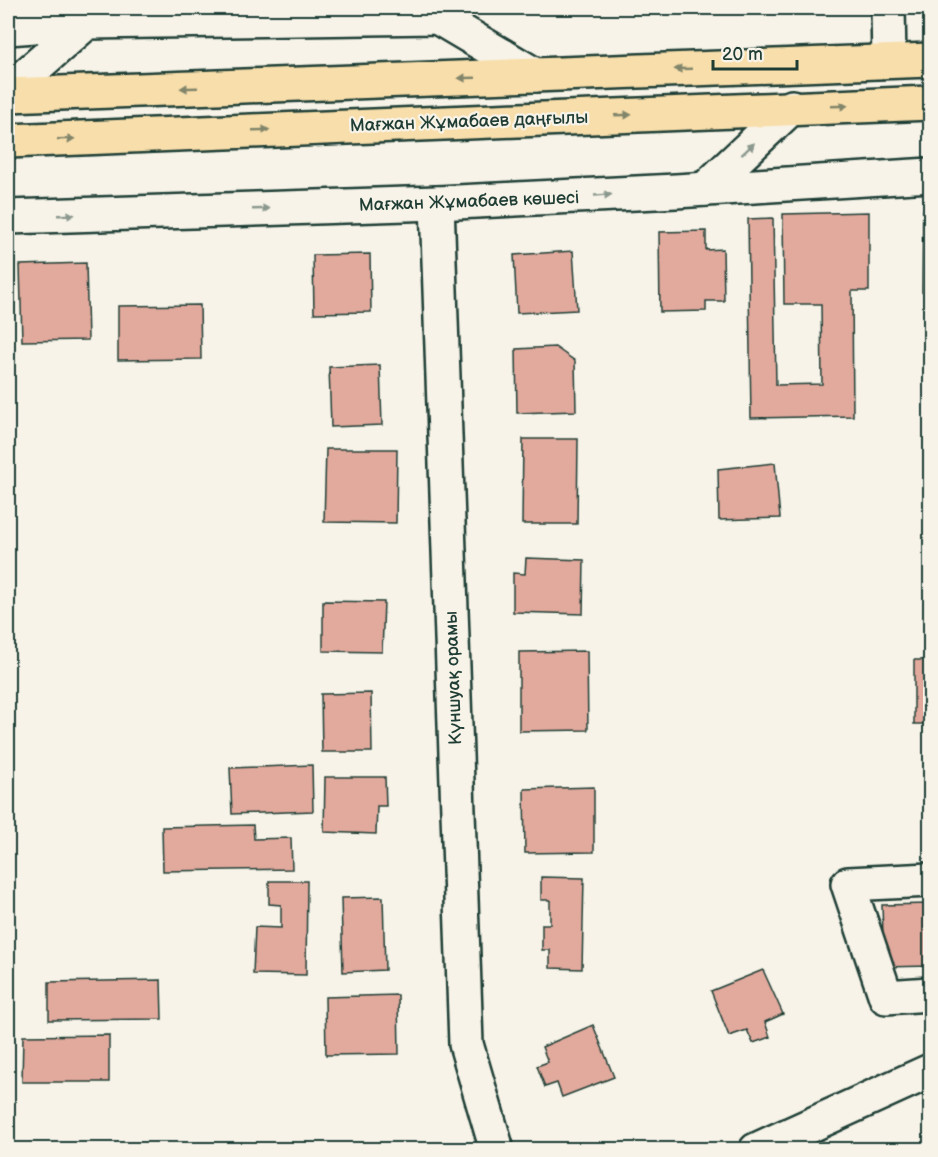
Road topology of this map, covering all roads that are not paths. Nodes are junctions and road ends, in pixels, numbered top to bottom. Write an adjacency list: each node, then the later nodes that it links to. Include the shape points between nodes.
1 (888, 8): 5 (street)
2 (87, 22): 3 (street); 6 (street, via 437,16); 7 (street)
3 (8, 28)
4 (930, 60): 5 (main road)
5 (889, 61): 6 (main road, one-way to 6)
6 (535, 75): 8 (main road, one-way to 8)
7 (8, 91)
8 (8, 95)
9 (930, 103): 10 (main road, Мағжан Жұмабаев даңғылы, one-way to 9)
10 (792, 108): 11 (main road, Мағжан Жұмабаев даңғылы, one-way to 10); 13 (street, one-way to 10)
11 (8, 141)
12 (930, 175): 13 (street, Мағжан Жұмабаев көшесі)
13 (705, 189): 14 (street, Мағжан Жұмабаев көшесі, one-way to 13)
14 (437, 203): 15 (street, Мағжан Жұмабаев көшесі, one-way to 14); 19 (street, Күншуақ орамы, via 466,1044)
15 (8, 217)
16 (930, 880): 17 (street, via 848,884 886,997)
17 (930, 994)
18 (930, 1071): 20 (street)
19 (497, 1149)
20 (760, 1149)

